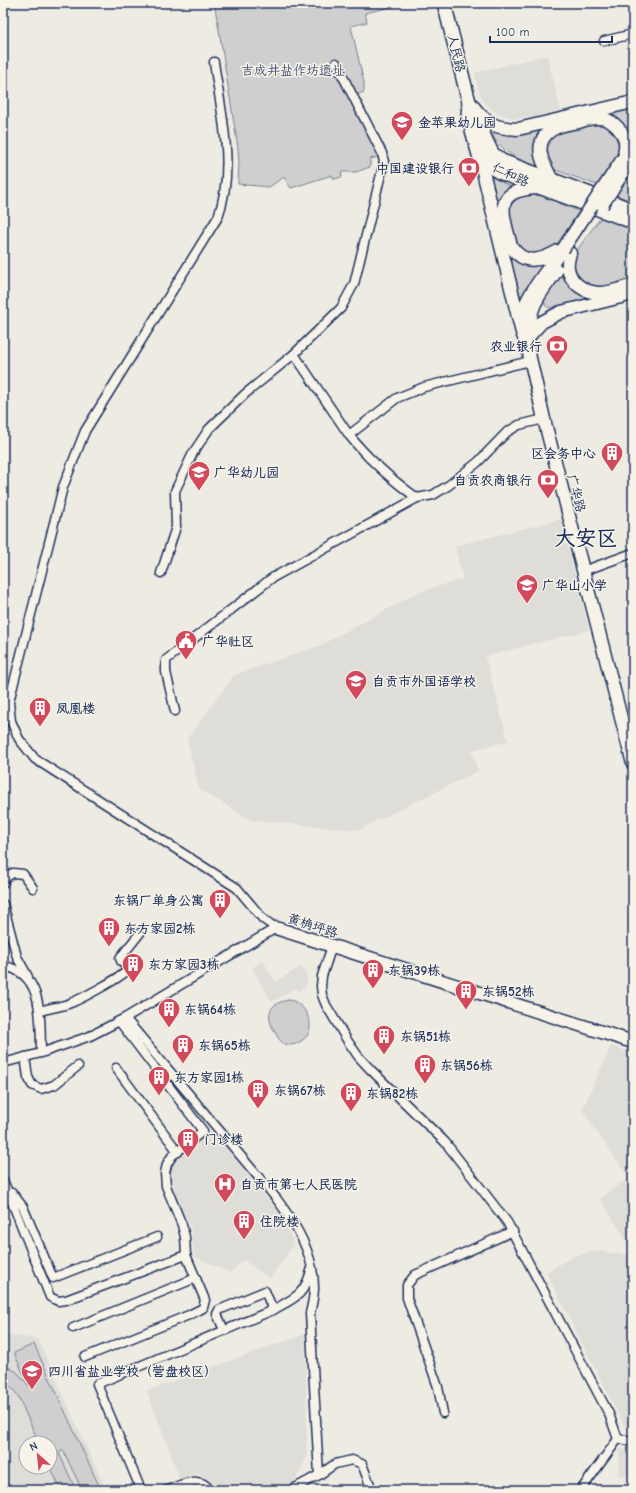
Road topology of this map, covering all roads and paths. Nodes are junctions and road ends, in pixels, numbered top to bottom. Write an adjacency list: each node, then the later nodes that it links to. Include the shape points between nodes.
1 (444, 3): 7 (main road, 人民路)
2 (633, 34): 3 (street)
3 (604, 41)
4 (214, 62): 32 (street, via 227,152 226,180 218,217 85,431 63,487 10,708 11,721 19,738 35,759 237,888 263,920)
5 (336, 63): 19 (street, via 382,153 384,162 354,284 340,308)
6 (633, 102): 7 (main road, via 518,129 501,128 489,122)
7 (473, 107): 9 (main road, 仁和路, via 468,116); 11 (main road, 仁和路, via 492,153 502,161)
8 (633, 143): 10 (main road)
9 (479, 155): 11 (main road, 仁和路, via 499,172); 17 (main road)
10 (630, 160): 11 (main road, via 623,136 617,126 608,120 597,118 558,126 548,133 541,143 541,156); 14 (main road, bridge)
11 (548, 183): 12 (main road, 仁和路); 13 (main road, 仁和路); 14 (main road, via 515,192 503,206 511,246 520,256 538,261)
12 (633, 210)
13 (633, 222)
14 (566, 251): 15 (main road, via 570,274 584,289 601,293); 17 (main road, via 527,300); 18 (main road, via 535,304)
15 (633, 285)
16 (633, 294): 18 (main road, via 561,312 542,322)
17 (520, 323): 18 (main road, via 522,335)
18 (529, 339): 20 (main road, 广华路)
19 (294, 354): 22 (street); 26 (street, via 245,394 209,429 193,453 175,491 176,527)
20 (530, 361): 21 (main road, 广华路); 22 (street, via 424,386 397,398)
21 (544, 419): 23 (street, via 519,425 507,432 478,462 449,485 433,495); 25 (main road, 广华路)
22 (349, 435): 23 (street, via 363,453 400,486)
23 (418, 498): 27 (street, via 272,578 166,660 166,672)
24 (633, 553): 25 (street)
25 (583, 571): 28 (main road, 广华路)
26 (161, 572)
27 (175, 711)
28 (633, 764)
29 (3, 883): 30 (street, via 13,872 23,874)
30 (33, 888)
31 (3, 904): 36 (street, via 17,957)
32 (276, 928): 34 (main road, 黄桷坪路); 38 (street, 黄桷坪路)
33 (140, 933): 37 (street, via 120,958 129,968 128,971 68,1004)
34 (332, 946): 39 (main road, 黄桷坪路); 47 (street, via 322,976 322,995 347,1040 370,1069 445,1142)
35 (3, 966): 36 (street, via 10,967)
36 (28, 978): 37 (street, via 37,995)
37 (40, 1010): 40 (street)
38 (122, 1019): 40 (street, 黄桷坪路, via 90,1036); 45 (street, via 203,1131); 50 (street, via 276,1198 302,1238)
39 (633, 1042)
40 (41, 1053): 41 (street, 黄桷坪路)
41 (25, 1057): 42 (street, 黄桷坪路); 43 (street, via 28,1077 32,1085 41,1089 54,1085)
42 (3, 1063)
43 (78, 1066)
44 (116, 1068): 45 (street)
45 (178, 1152): 49 (street, via 167,1164 165,1174 166,1186 182,1225)
46 (4, 1183): 48 (street, via 23,1207 53,1278); 49 (street, via 50,1297 58,1302)
47 (512, 1231): 56 (street, via 415,1275 407,1285 407,1298 438,1387); 57 (street, via 609,1414)
48 (157, 1237)
49 (186, 1255): 51 (street)
50 (313, 1266): 52 (street, via 307,1285 296,1298); 59 (street, via 314,1290 310,1313)
51 (196, 1278): 53 (street); 55 (street, via 205,1300 203,1308)
52 (273, 1310): 54 (street); 54 (street, via 264,1291 219,1310 217,1314)
53 (74, 1328)
54 (224, 1330): 60 (street, via 97,1384)
55 (85, 1357)
56 (443, 1413)
57 (618, 1439): 58 (street); 65 (street)
58 (633, 1441)
59 (319, 1475): 63 (street); 64 (street, via 335,1464 352,1460 362,1464)
60 (141, 1490)
61 (167, 1490): 62 (street, via 188,1482 200,1481)
62 (210, 1490)
63 (291, 1490)
64 (372, 1490)
65 (581, 1490)

